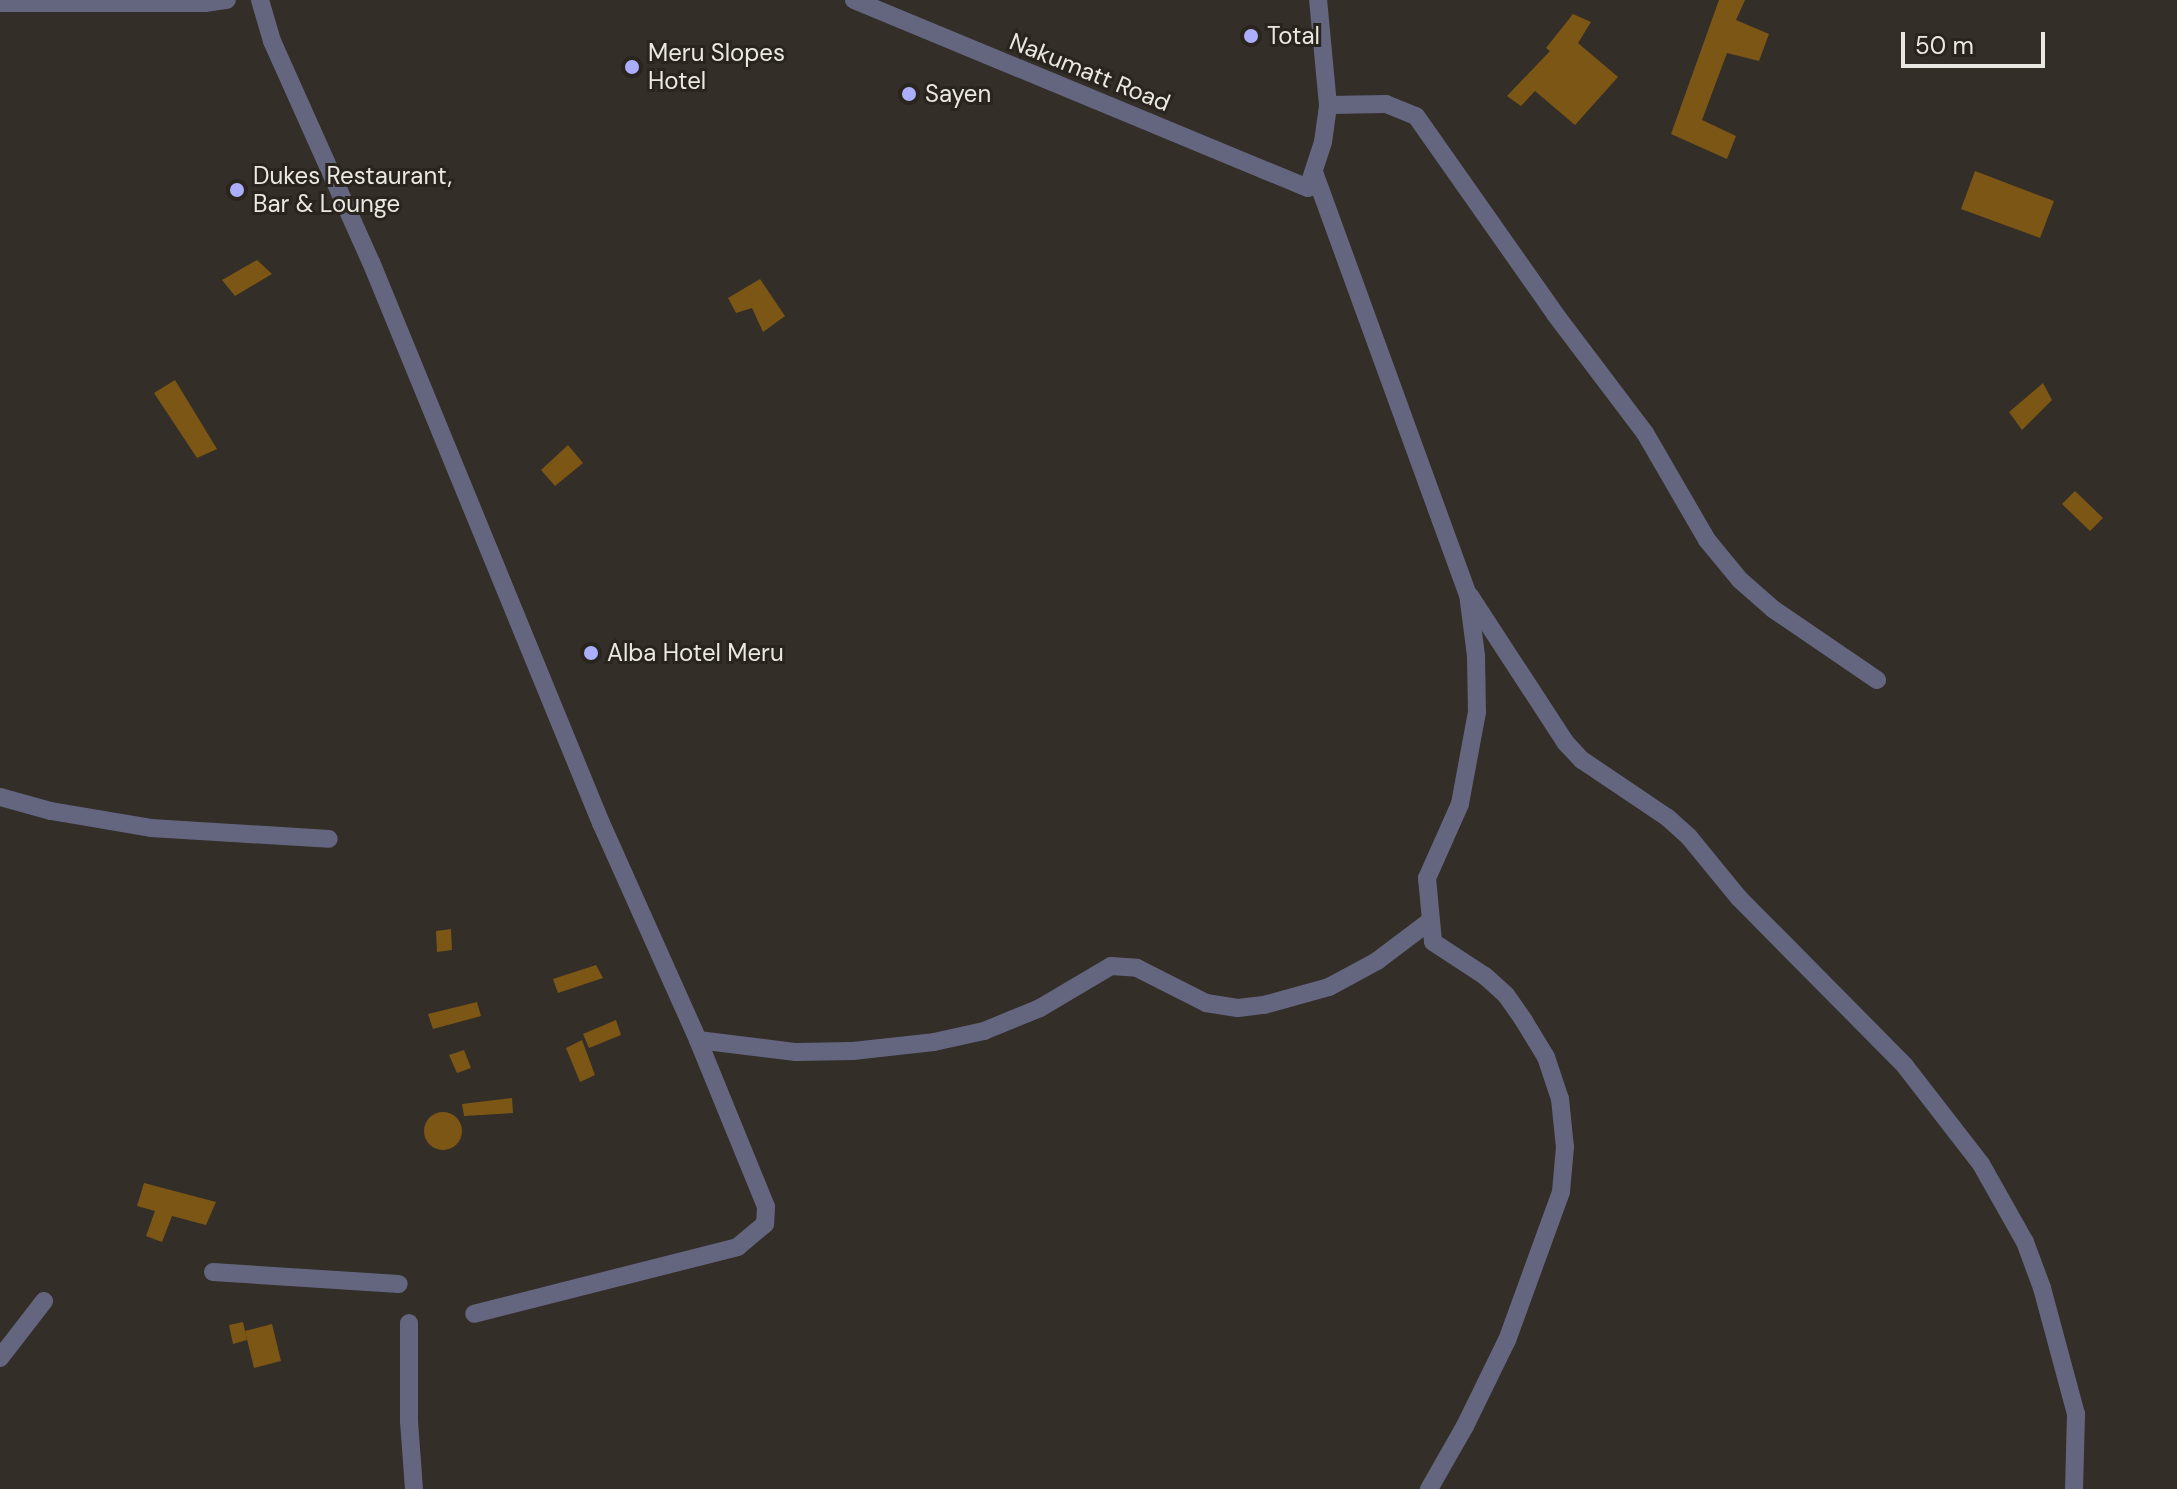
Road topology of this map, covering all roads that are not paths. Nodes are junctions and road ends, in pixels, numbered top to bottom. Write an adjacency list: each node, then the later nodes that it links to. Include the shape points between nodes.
1 (227, 0): 5 (street)
2 (260, 0): 14 (street, via 272,41 371,262 601,823)
3 (854, 0): 8 (street, Nakumatt Road)
4 (1318, 0): 7 (street)
5 (204, 2): 6 (street)
6 (0, 3)
7 (1328, 105): 8 (street); 10 (street, via 1386,104 1416,116 1645,433 1707,540 1773,609)
8 (1311, 180): 9 (street)
9 (1468, 594): 13 (street, via 1477,712 1460,804 1427,878); 23 (street, via 1565,742 1689,837 1739,898 1905,1066 1981,1164 2025,1242 2042,1288 2076,1414)
10 (1877, 680)
11 (0, 797): 12 (street, via 151,828)
12 (329, 839)
13 (1430, 921): 14 (street, via 1377,961 1329,987 1264,1005 1206,1003 1137,968 1111,966 1040,1008 984,1031 934,1042 796,1052); 22 (street, via 1433,942 1466,961 1506,995 1539,1045 1560,1099 1565,1147 1561,1192 1529,1285 1465,1426)
14 (698, 1040): 18 (street, via 766,1207 765,1224 738,1247)
15 (213, 1272): 16 (street)
16 (399, 1284)
17 (44, 1301): 20 (street)
18 (474, 1314)
19 (409, 1323): 21 (street)
20 (0, 1358)
21 (414, 1489)
22 (1429, 1489)
23 (2074, 1489)

